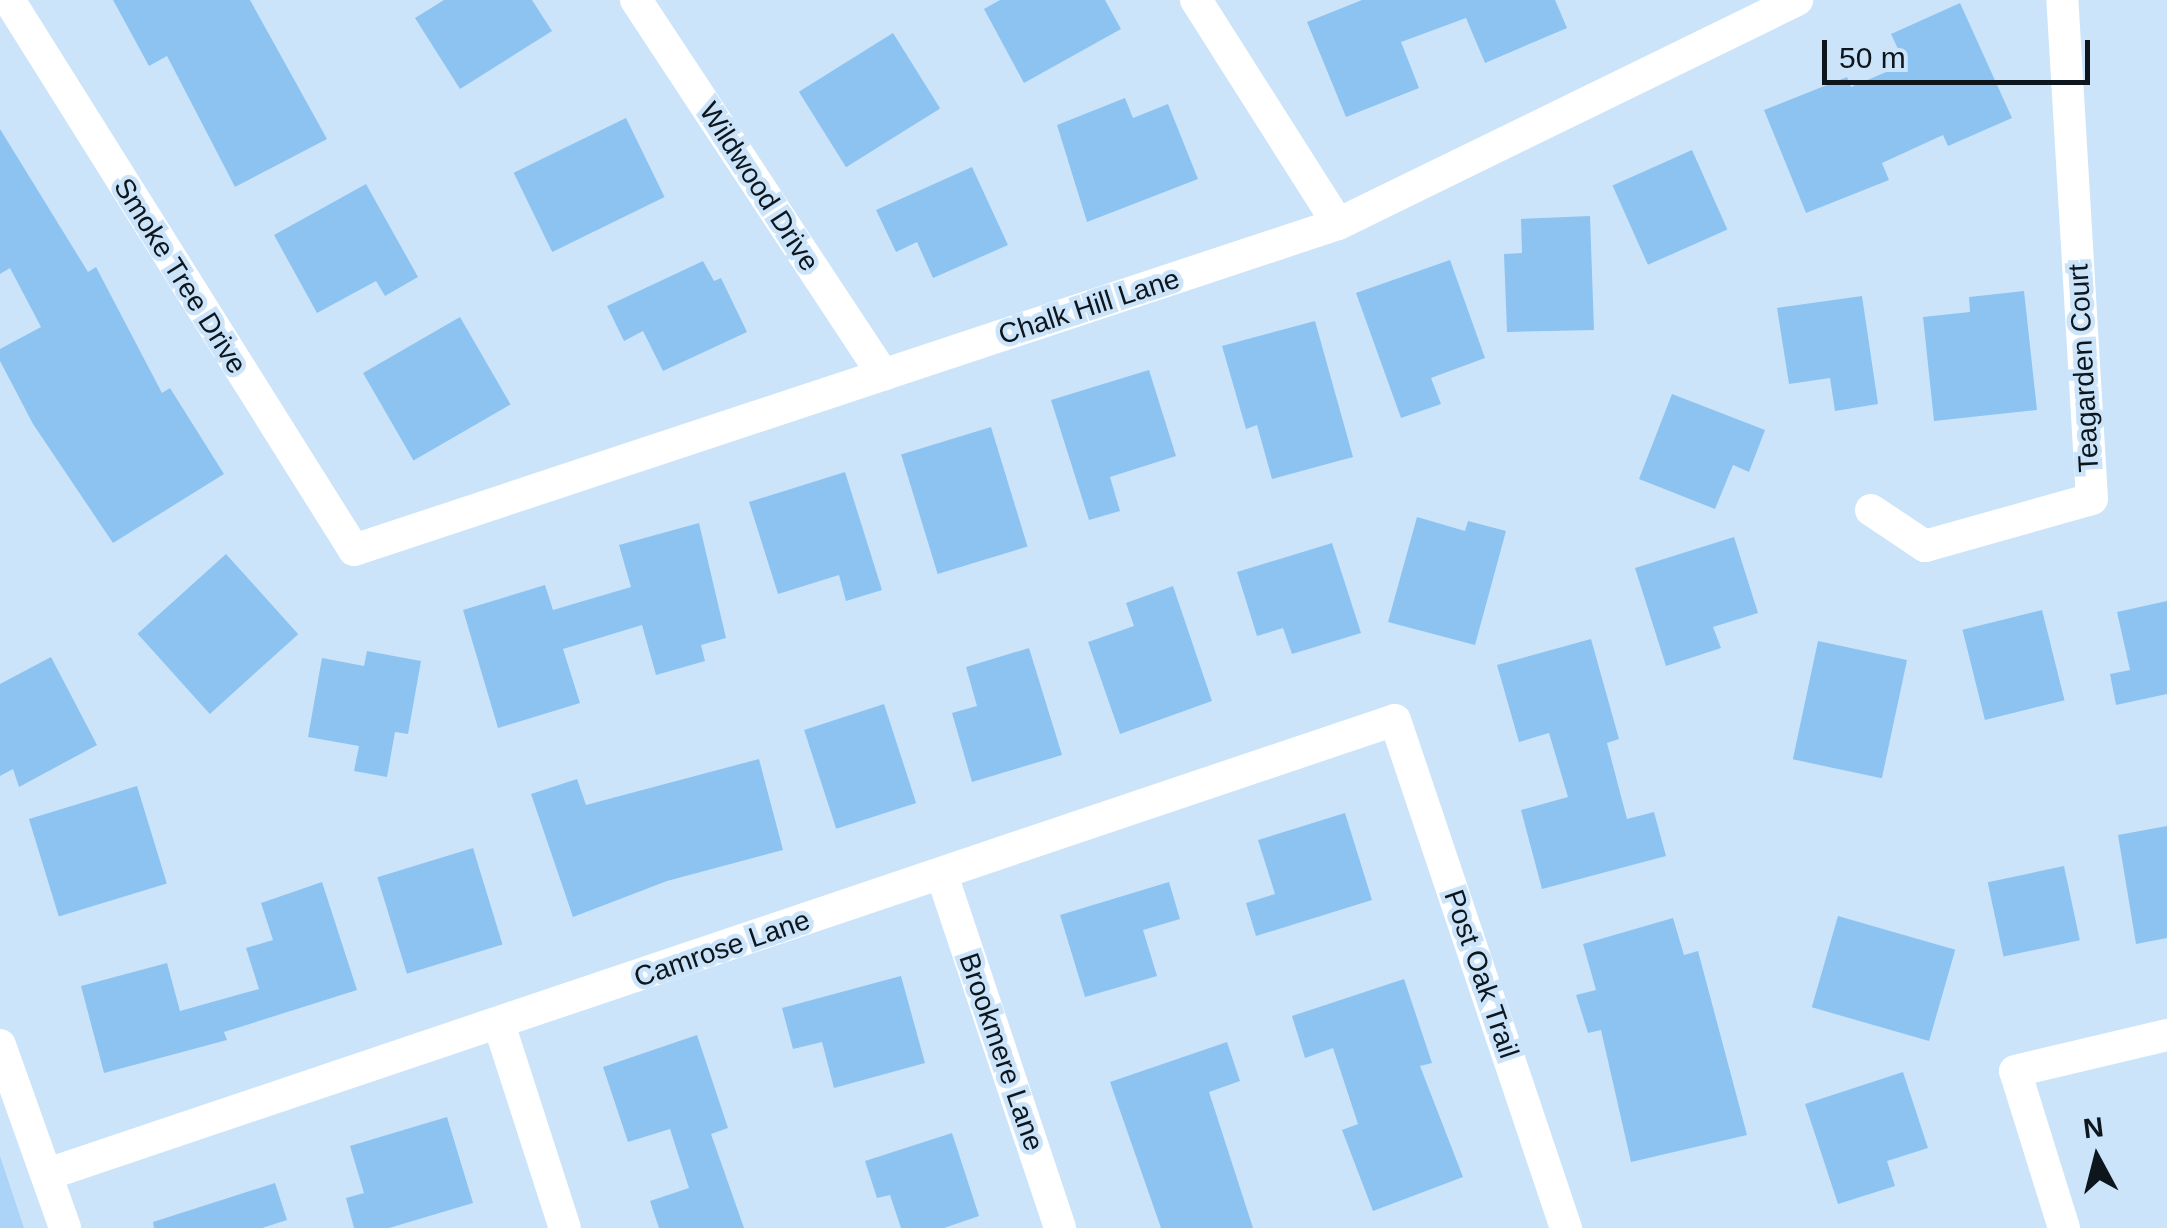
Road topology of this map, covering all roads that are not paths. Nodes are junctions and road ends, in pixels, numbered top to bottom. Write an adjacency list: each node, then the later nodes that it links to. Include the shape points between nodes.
1 (9, 0): 9 (street, Smoke Tree Drive)
2 (636, 0): 7 (street, Wildwood Drive)
3 (1196, 0): 6 (street)
4 (1798, 0): 6 (street, Chalk Hill Lane)
5 (2062, 0): 8 (street, Teagarden Court, via 2092,498 1924,546)
6 (1338, 224): 7 (street, Chalk Hill Lane)
7 (883, 375): 9 (street, Chalk Hill Lane)
8 (1871, 510)
9 (354, 550)
10 (1396, 720): 11 (street, Camrose Lane); 19 (street, Post Oak Trail)
11 (942, 875): 12 (street, Camrose Lane); 18 (street, Brookmere Lane)
12 (499, 1024): 15 (street, Camrose Lane); 17 (street)
13 (2167, 1035): 20 (street, via 2015,1071)
14 (0, 1045): 15 (street)
15 (48, 1174): 16 (street)
16 (66, 1228)
17 (566, 1228)
18 (1060, 1228)
19 (1566, 1228)
20 (2064, 1228)

